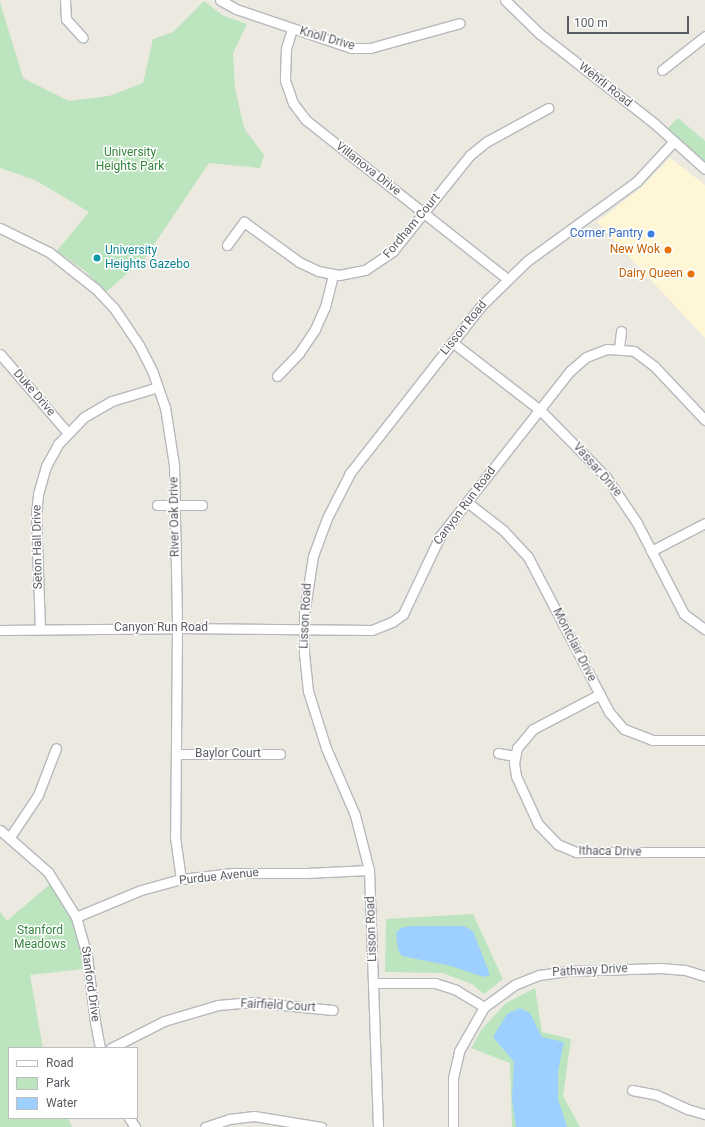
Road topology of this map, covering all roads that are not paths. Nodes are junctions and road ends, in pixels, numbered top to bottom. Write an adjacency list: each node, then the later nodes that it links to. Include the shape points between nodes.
1 (65, 0): 7 (street, via 66,19)
2 (220, 0): 5 (street, Knoll Drive, via 236,9)
3 (505, 0): 10 (street, Wehrli Road, via 540,34)
4 (460, 23): 5 (street, Knoll Drive, via 360,49 343,47)
5 (292, 29): 12 (street, Villanova Drive, via 286,49 284,70 290,95 300,112 311,125)
6 (705, 36): 8 (street)
7 (83, 38)
8 (662, 70)
9 (548, 108): 12 (street, Fordham Court, via 478,148)
10 (674, 141): 11 (street, Wehrli Road); 16 (street, Lisson Road, via 622,194 542,250)
11 (705, 169)
12 (424, 213): 15 (street, Fordham Court, via 393,251 377,264 350,274); 16 (street, Villanova Drive)
13 (0, 228): 22 (street, River Oak Drive, via 49,252 96,289 130,330 148,361)
14 (227, 245): 15 (street, Fordham Court, via 244,222 299,262)
15 (333, 275): 21 (street, via 325,307 315,329 299,353)
16 (507, 279): 18 (street, Lisson Road)
17 (620, 331): 19 (street)
18 (452, 342): 23 (street, Vassar Drive); 36 (street, Lisson Road, via 365,452 334,502 313,556 306,595)
19 (619, 348): 23 (street, Canyon Run Road, via 601,350 580,361); 24 (street, Canyon Run Road, via 634,351 649,362)
20 (0, 354): 25 (street, Duke Drive)
21 (277, 376)
22 (158, 387): 25 (street, Seton Hall Drive, via 112,401 96,409); 28 (street, River Oak Drive, via 166,412 172,448)
23 (540, 410): 26 (street, Canyon Run Road); 31 (street, Vassar Drive, via 615,489)
24 (705, 420)
25 (67, 432): 33 (street, Seton Hall Drive, via 46,466 38,494)
26 (467, 502): 36 (street, Canyon Run Road, via 433,549 410,602 397,619 372,630); 37 (street, Montclair Drive, via 503,530 528,557)
27 (157, 505): 28 (street)
28 (175, 505): 29 (street); 32 (street, River Oak Drive)
29 (202, 505)
30 (705, 523): 31 (street)
31 (651, 550): 34 (street, Vassar Drive, via 684,614)
32 (177, 628): 33 (street, Canyon Run Road); 36 (street, Canyon Run Road); 41 (street, River Oak Drive)
33 (40, 629): 35 (street, Canyon Run Road)
34 (705, 629)
35 (0, 630)
36 (304, 630): 47 (street, Lisson Road, via 312,707 326,748 355,815)
37 (600, 694): 38 (street, Montclair Drive, via 609,712 624,729 634,735 652,740); 43 (street, Ithaca Drive, via 533,729 521,741)
38 (705, 740)
39 (56, 748): 45 (street, via 38,795)
40 (498, 753): 43 (street)
41 (176, 754): 42 (street, Baylor Court); 48 (street, River Oak Drive, via 175,837)
42 (280, 754)
43 (515, 756): 46 (street, Ithaca Drive, via 516,776 528,804 547,835 561,846 585,854)
44 (0, 830): 45 (street, Stanford Drive)
45 (10, 837): 49 (street, Stanford Drive, via 48,872)
46 (705, 852)
47 (369, 870): 48 (street, Purdue Avenue, via 306,874 233,873); 51 (street, Lisson Road)
48 (181, 879): 49 (street, Purdue Avenue, via 141,890)
49 (76, 917): 54 (street, Stanford Drive, via 88,956 94,1022)
50 (705, 976): 52 (street, Pathway Drive, via 686,970 661,968 550,973 514,986)
51 (374, 983): 52 (street, via 435,983 456,990); 61 (street, Lisson Road)
52 (484, 1008): 62 (street, via 466,1035 456,1059 453,1078)
53 (333, 1010): 55 (street, Fairfield Court, via 260,1002 218,1005 164,1021)
54 (100, 1047)
55 (113, 1047)
56 (632, 1090): 57 (street, via 658,1095 687,1109)
57 (705, 1114)
58 (294, 1124): 59 (street, via 254,1116 229,1119); 60 (street)
59 (205, 1127)
60 (321, 1127)
61 (378, 1127)
62 (453, 1127)

